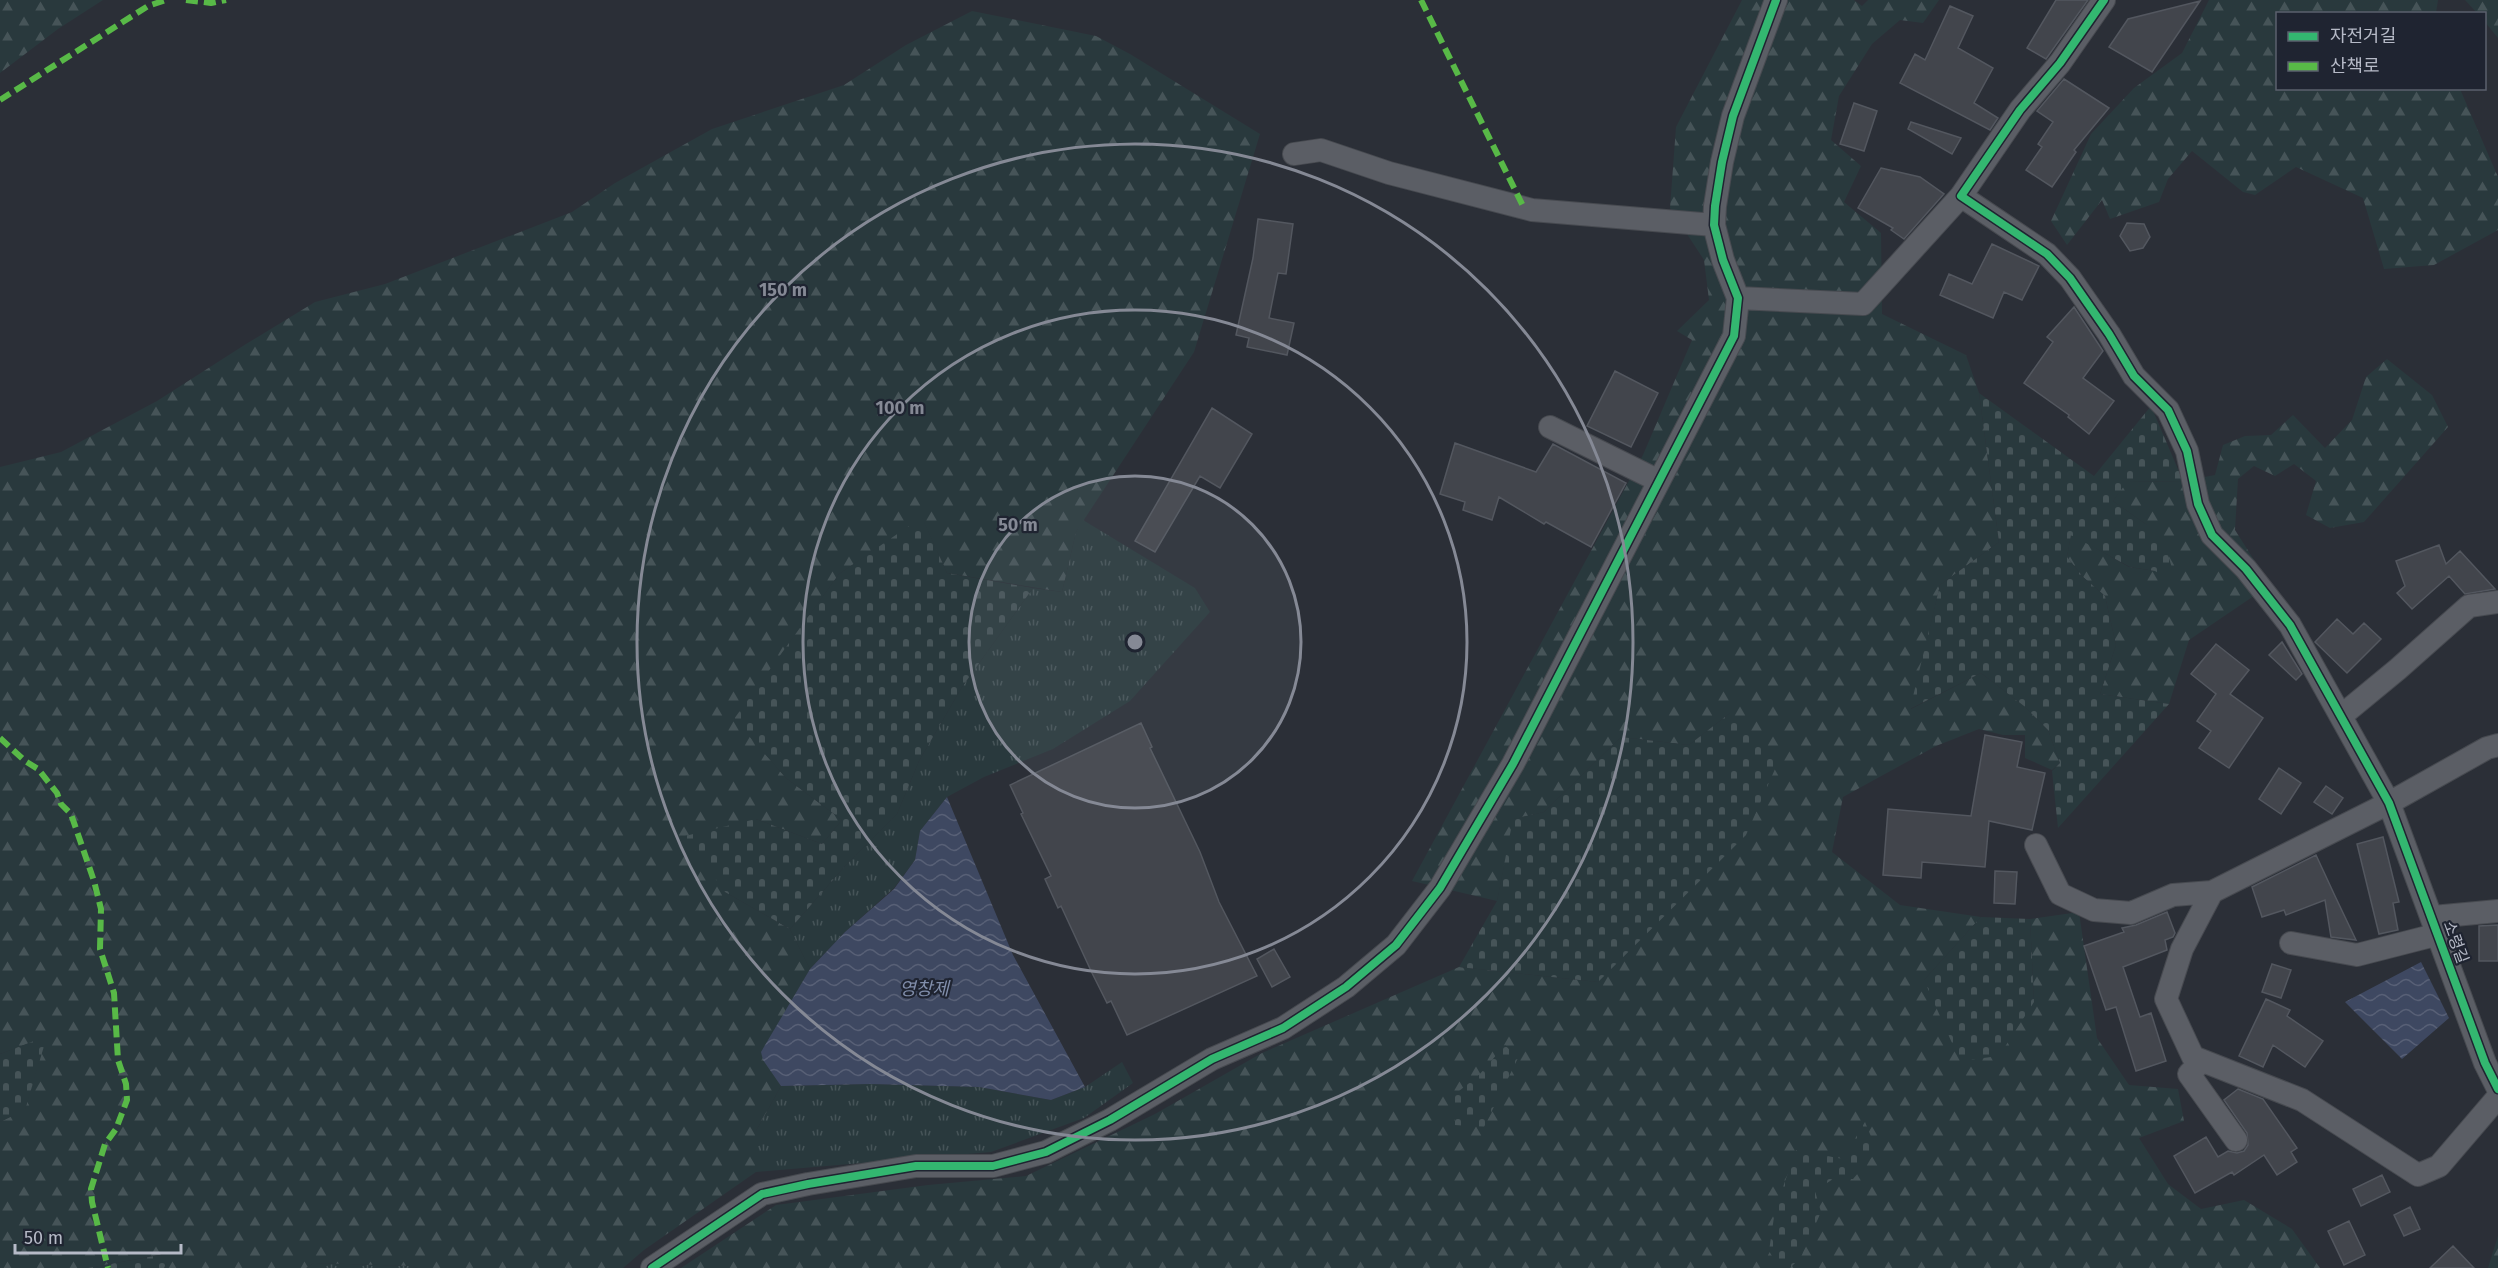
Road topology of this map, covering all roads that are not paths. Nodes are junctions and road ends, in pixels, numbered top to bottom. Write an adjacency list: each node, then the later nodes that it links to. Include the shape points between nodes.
1 (1776, 0): 5 (street, via 1733,116)
2 (2104, 0): 4 (street, via 2060,63 2020,110)
3 (1294, 154): 5 (street, via 1321,150 1389,173 1532,210)
4 (1961, 196): 6 (street, via 1863,304); 10 (street, 소령길, via 2047,254 2070,278 2134,376 2168,410 2187,451 2198,504 2212,535 2246,569 2290,625)
5 (1714, 225): 6 (street)
6 (1738, 297): 8 (street, via 1734,336)
7 (1550, 427): 8 (street)
8 (1659, 481): 23 (street, via 1513,764 1440,888 1396,945 1346,987 1284,1028 1212,1059 1110,1120 1046,1152 993,1166 916,1166 762,1194)
9 (2498, 602): 10 (street, via 2469,606)
10 (2341, 716): 12 (street, 소령길)
11 (2498, 745): 12 (street)
12 (2389, 803): 14 (street); 16 (street, 소령길)
13 (2036, 845): 14 (street, via 2060,894 2094,910 2131,914 2172,895)
14 (2212, 892): 18 (street, via 2182,949 2166,999 2193,1057)
15 (2498, 910): 16 (street)
16 (2436, 926): 17 (street, via 2357,955); 19 (street, 소령길)
17 (2291, 943)
18 (2202, 1061): 21 (street, via 2302,1100 2418,1175 2439,1166); 22 (street, via 2189,1074)
19 (2492, 1062): 20 (street, 소령길)
20 (2498, 1089)
21 (2498, 1097)
22 (2236, 1140)
23 (652, 1268)

